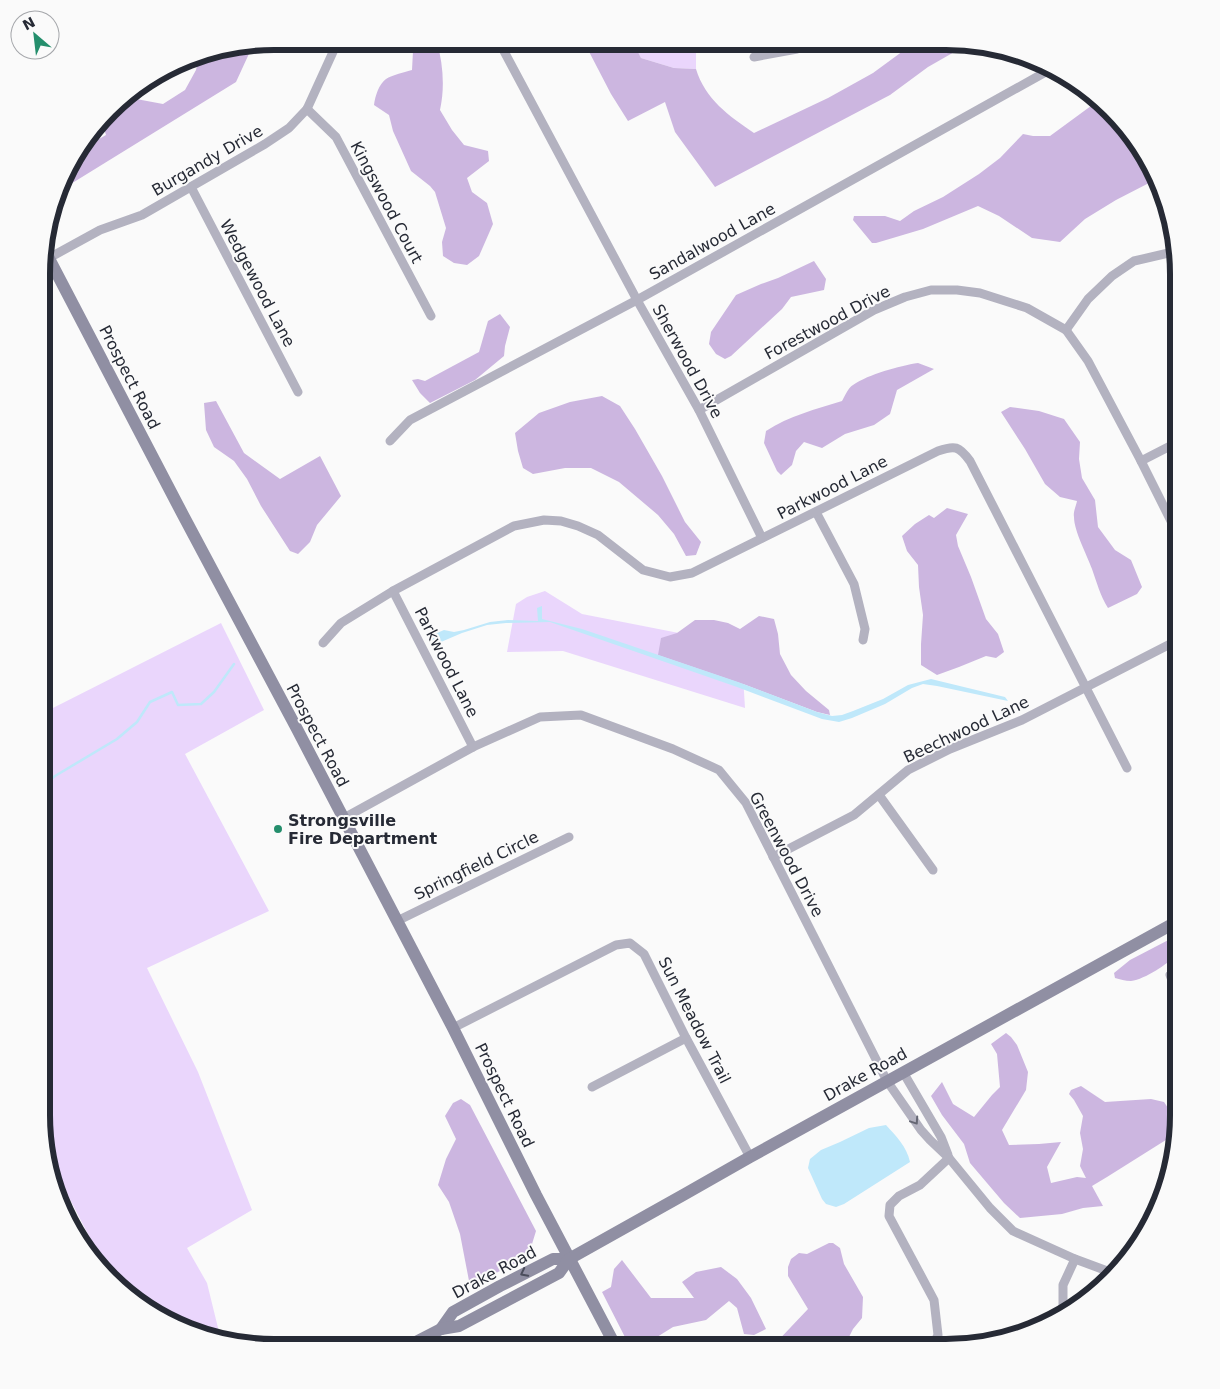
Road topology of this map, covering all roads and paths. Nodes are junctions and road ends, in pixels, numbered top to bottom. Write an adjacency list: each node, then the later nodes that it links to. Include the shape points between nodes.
1 (334, 50): 6 (street, Burgandy Drive)
2 (503, 50): 11 (street, Sherwood Drive)
3 (792, 50): 4 (street)
4 (754, 57)
5 (1044, 73): 11 (street, Sandalwood Lane)
6 (307, 110): 7 (street, Burgandy Drive, via 289,128 265,144); 12 (street, Kingswood Court, via 336,137)
7 (191, 187): 8 (street, Burgandy Drive, via 142,215); 14 (street, Wedgewood Lane)
8 (51, 250)
9 (1169, 253): 13 (street, via 1134,261 1112,276 1088,299)
10 (50, 260): 30 (street, Prospect Road)
11 (637, 300): 15 (street, Sherwood Drive); 16 (street, Sandalwood Lane, via 410,420)
12 (431, 316)
13 (1066, 330): 15 (street, Forestwood Drive, via 1027,308 980,292 931,290 874,310); 18 (street, Forestwood Drive, via 1088,361)
14 (298, 392)
15 (699, 410): 21 (street, Sherwood Drive)
16 (390, 441)
17 (1170, 446): 18 (street)
18 (1141, 461): 20 (street, Forestwood Drive)
19 (816, 512): 21 (street, Parkwood Lane); 23 (street, via 854,584 865,629); 26 (street, Parkwood Lane, via 938,451 957,448 970,460)
20 (1170, 519)
21 (762, 538): 22 (street, Parkwood Lane, via 692,573 670,576 643,570 598,535 578,526 544,520 514,526)
22 (393, 591): 24 (street, Parkwood Lane, via 341,623); 27 (street, Parkwood Lane)
23 (863, 640)
24 (323, 643)
25 (1170, 644): 26 (street, Beechwood Lane)
26 (1086, 686): 28 (street, Parkwood Lane); 29 (street, Beechwood Lane, via 1022,720 908,770)
27 (473, 747): 30 (street, Greenwood Drive); 32 (street, Greenwood Drive, via 540,717 581,715 590,718 719,770 746,803)
28 (1127, 768)
29 (879, 795): 32 (street, Beechwood Lane, via 854,815); 33 (street)
30 (344, 818): 34 (street, Prospect Road)
31 (569, 837): 34 (street, Springfield Circle)
32 (774, 856): 39 (street, Greenwood Drive)
33 (933, 870)
34 (397, 921): 36 (street, Prospect Road)
35 (1170, 925): 38 (street, Drake Road)
36 (453, 1028): 37 (street, Sun Meadow Trail, via 616,944 630,943 644,954); 43 (street, Prospect Road)
37 (686, 1038): 40 (street); 41 (street, Sun Meadow Trail)
38 (903, 1072): 39 (street, Drake Road); 42 (street, via 941,1137)
39 (887, 1081): 41 (street, Drake Road); 42 (street, Greenwood Drive, one-way to 42, via 921,1130)
40 (592, 1087)
41 (750, 1157): 43 (street, Drake Road)
42 (949, 1158): 44 (street, via 1013,1231); 49 (street, via 920,1185 899,1196 890,1205 889,1216 934,1300)
43 (569, 1259): 47 (street, Drake Road, via 553,1259 500,1286 453,1312 441,1329); 48 (street, Prospect Road)
44 (1075, 1259): 45 (street); 46 (street, via 1063,1285)
45 (1106, 1271)
46 (1063, 1306)
47 (422, 1339)
48 (612, 1339)
49 (936, 1339)

